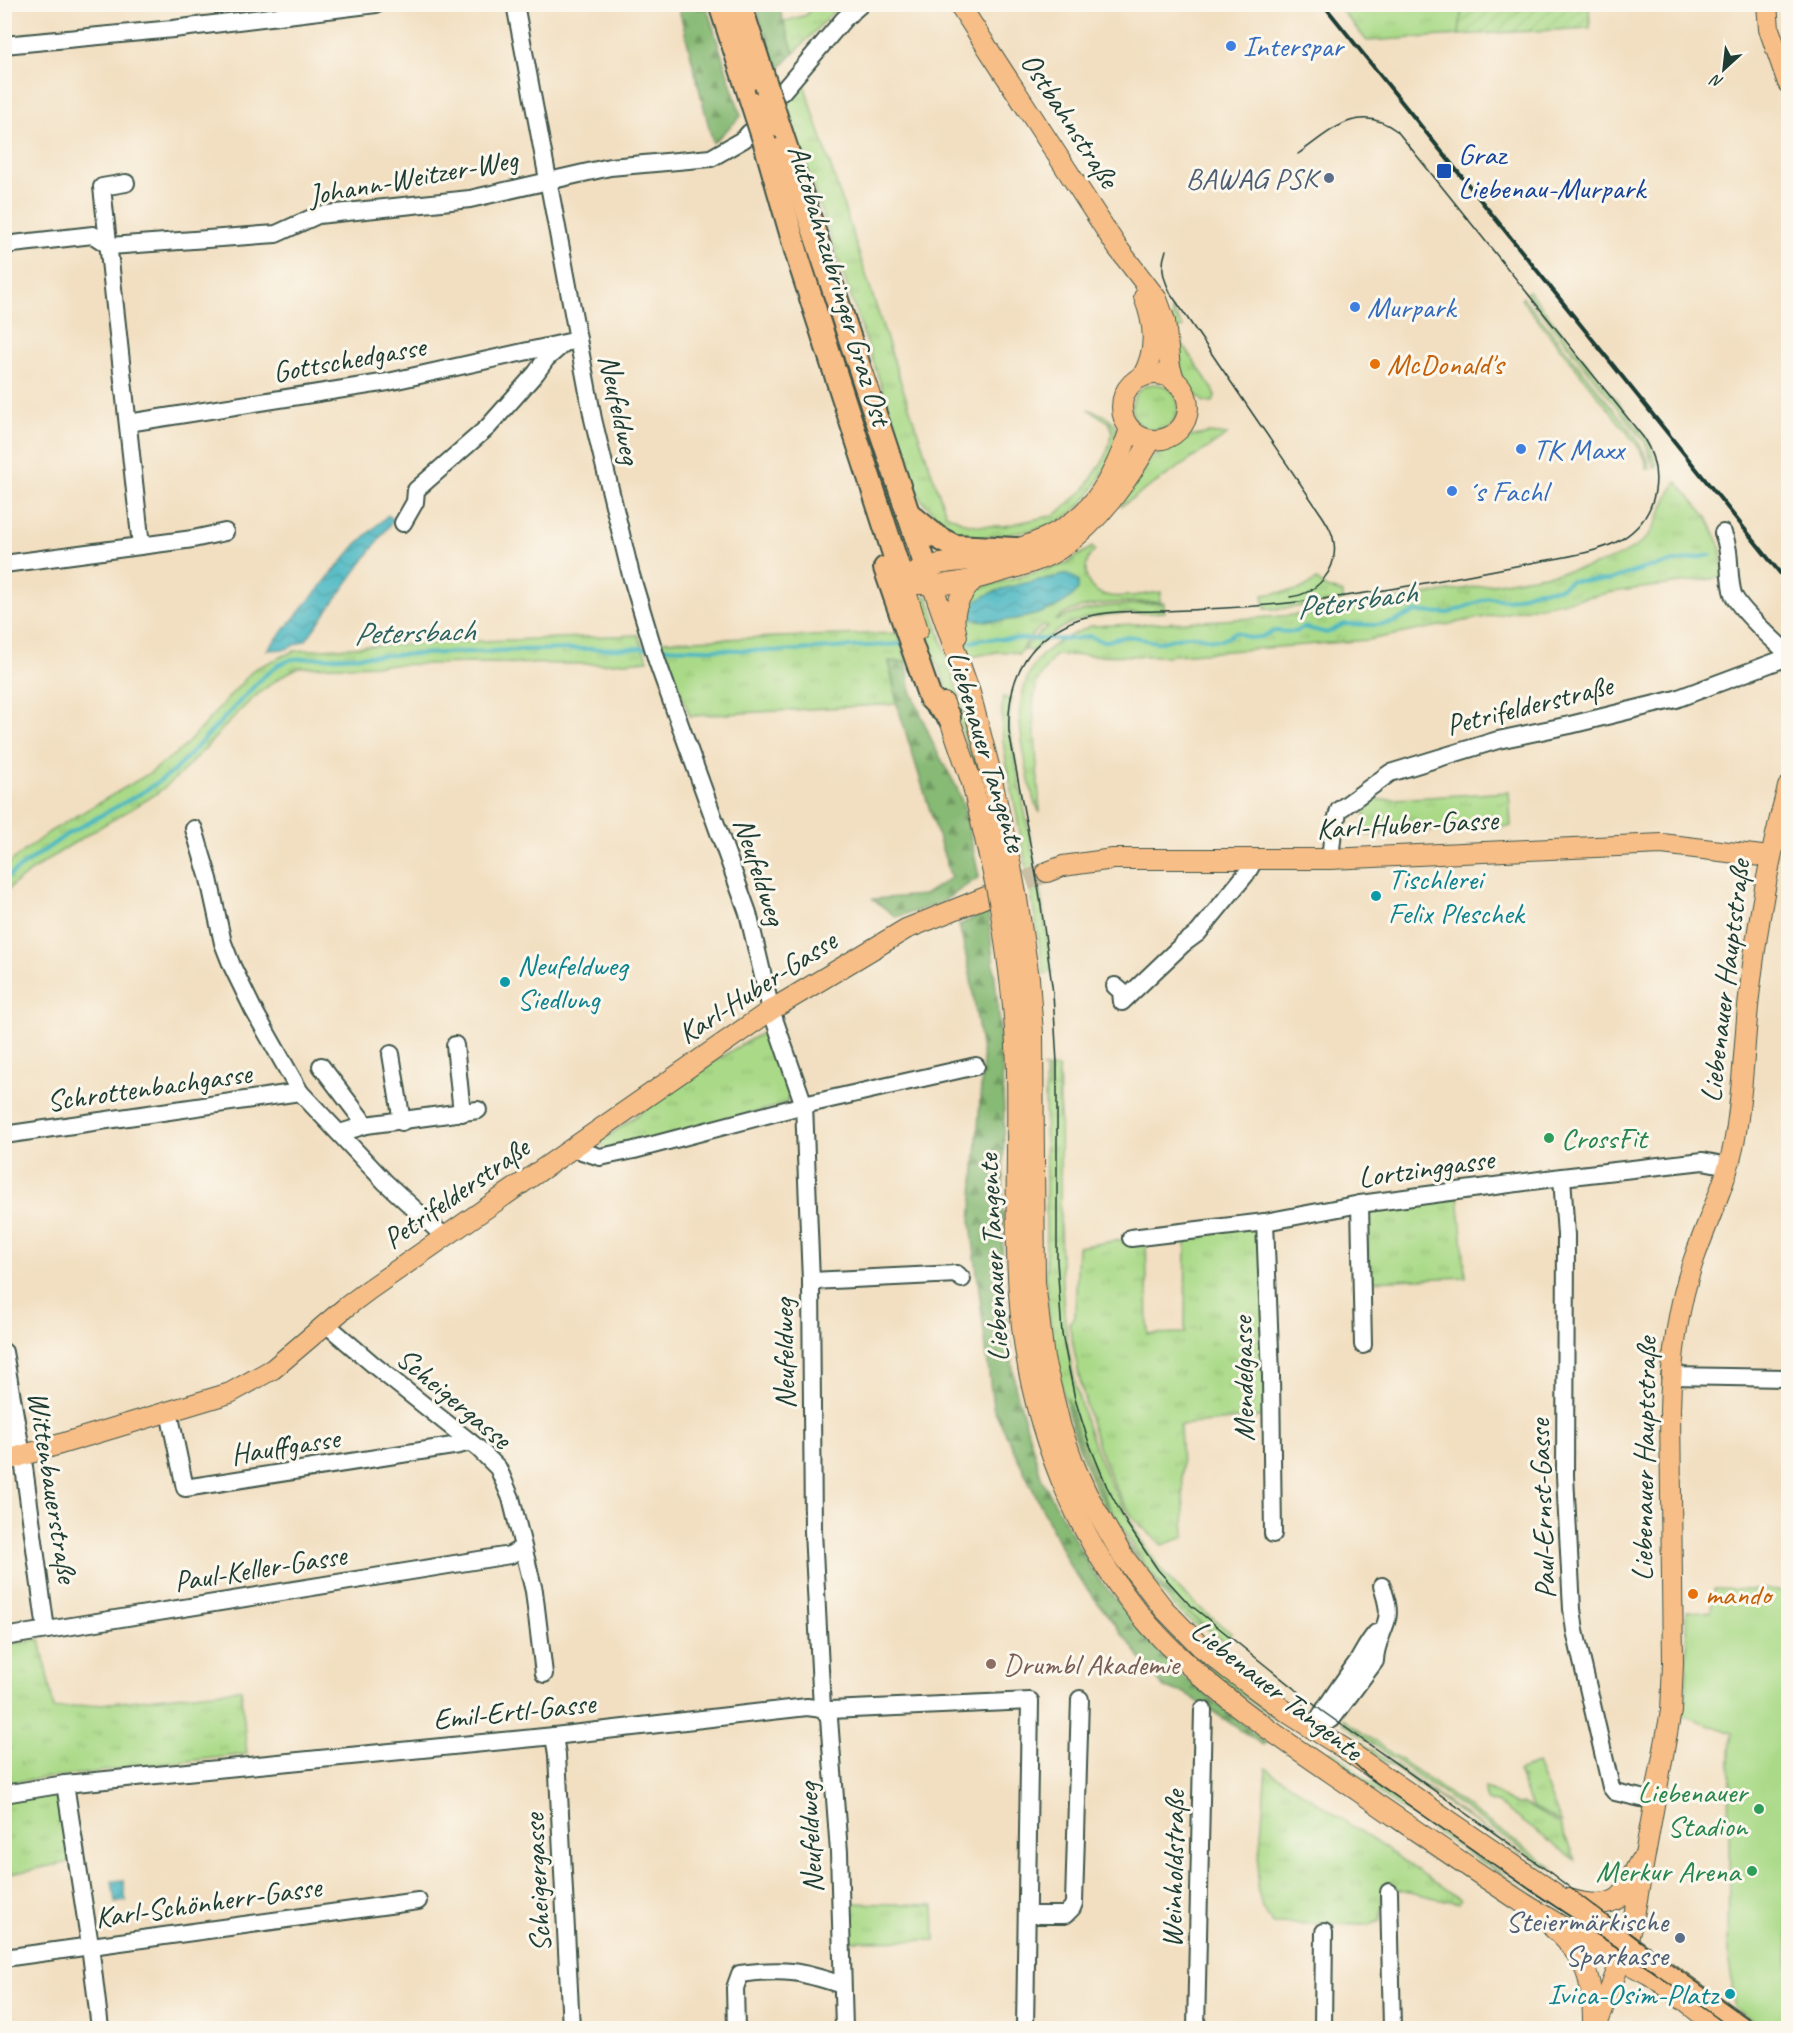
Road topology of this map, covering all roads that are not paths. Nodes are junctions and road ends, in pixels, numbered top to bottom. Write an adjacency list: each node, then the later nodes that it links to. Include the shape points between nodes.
1 (376, 4): 8 (street)
2 (515, 4): 12 (street, Neufeldweg)
3 (720, 4): 10 (highway, Autobahnzubringer Graz Ost)
4 (740, 4): 10 (highway, Autobahnzubringer Graz Ost)
5 (861, 4): 10 (street)
6 (959, 4): 16 (main road, Ostbahnstraße)
7 (1767, 4): 9 (main road, via 1769,29)
8 (4, 45)
9 (1788, 83)
10 (767, 93): 11 (highway, Autobahnzubringer Graz Ost, bridge)
11 (764, 134): 12 (street, Johann-Weitzer-Weg, via 744,139 711,158 610,167); 17 (highway, Autobahnzubringer Graz Ost); 24 (highway, Autobahnzubringer Graz Ost)
12 (548, 182): 15 (street, Johann-Weitzer-Weg, via 470,200 318,215 276,234); 18 (street, Neufeldweg)
13 (126, 183): 15 (street, via 102,187)
14 (4, 244): 15 (street, Johann-Weitzer-Weg, via 93,235)
15 (110, 246): 21 (street)
16 (1131, 267): 19 (main road, Ostbahnstraße, via 1146,301 1153,340 1149,364); 20 (main road, Ostbahnstraße, via 1155,295 1161,309)
17 (813, 305): 33 (highway, Autobahnzubringer Graz Ost); 36 (highway, via 809,323 891,589 930,698)
18 (572, 341): 21 (street, Gottschedgasse, via 388,382); 25 (street, via 546,359 488,427 416,490 415,502); 46 (street, Neufeldweg, via 648,634 748,913)
19 (1142, 377): 20 (main road, via 1159,375); 22 (main road, Ostbahnstraße, via 1128,387 1122,401 1123,417)
20 (1175, 382): 23 (main road, Ostbahnstraße, via 1187,401 1186,417 1174,434)
21 (129, 423): 28 (street)
22 (1130, 429): 23 (main road); 29 (main road, via 1109,480 1092,505 1049,537)
23 (1151, 440): 32 (main road, via 1118,492 1068,543 1042,558)
24 (908, 513): 29 (highway, via 954,546); 31 (highway, Autobahnzubringer Graz Ost)
25 (403, 523)
26 (225, 532): 28 (street)
27 (1723, 533): 34 (street, via 1728,544 1734,595)
28 (141, 546): 30 (street)
29 (1016, 549): 31 (main road)
30 (4, 564)
31 (928, 576): 32 (main road); 33 (main road, via 913,573); 35 (main road, Liebenauer Tangente)
32 (974, 579): 35 (main road, via 958,600 954,621)
33 (903, 582): 36 (main road, Liebenauer Tangente)
34 (1788, 655): 41 (street, Petrifelderstraße, via 1676,699 1498,740 1390,773 1339,810)
35 (962, 669): 42 (main road, Liebenauer Tangente, via 988,766)
36 (950, 717): 42 (main road, Liebenauer Tangente)
37 (1788, 787): 39 (main road, Liebenauer Hauptstraße)
38 (194, 829): 51 (street, Schrottenbachgasse, via 232,966)
39 (1770, 857): 41 (main road, Karl-Huber-Gasse, via 1662,844); 58 (main road, Liebenauer Hauptstraße, via 1749,995 1735,1139)
40 (1255, 859): 41 (main road, Karl-Huber-Gasse); 43 (main road, Karl-Huber-Gasse, via 1113,859); 45 (street, via 1198,933 1122,1002)
41 (1330, 859)
42 (1002, 870): 44 (main road, Liebenauer Tangente, bridge)
43 (1047, 872)
44 (1001, 901): 46 (main road, Karl-Huber-Gasse, via 906,928); 83 (main road, Liebenauer Tangente, via 1029,978 1037,1302 1044,1359 1061,1428 1109,1534 1164,1609 1201,1647); 85 (main road, Liebenauer Tangente, via 1016,1048 1018,1282 1024,1348 1051,1454 1094,1546 1148,1623 1215,1688)
45 (1115, 986)
46 (771, 1010): 52 (street, Neufeldweg); 57 (main road, Karl-Huber-Gasse)
47 (455, 1045): 53 (street, Petrifelderstraße, via 470,1111)
48 (391, 1054): 53 (street)
49 (321, 1066): 54 (street)
50 (976, 1066): 52 (street, Petrifelderstraße)
51 (300, 1092): 55 (street, Schrottenbachgasse); 56 (street, Schrottenbachgasse)
52 (804, 1105): 57 (street, Petrifelderstraße, via 600,1157); 65 (street, Neufeldweg)
53 (402, 1122): 54 (street, Petrifelderstraße)
54 (366, 1125): 55 (street, Petrifelderstraße)
55 (340, 1133): 62 (street, Schrottenbachgasse, via 385,1182)
56 (4, 1135)
57 (572, 1148): 62 (main road, Petrifelderstraße)
58 (1728, 1166): 59 (street, Lortzinggasse, via 1703,1161); 69 (main road, Liebenauer Hauptstraße, via 1680,1308)
59 (1562, 1178): 60 (street, Lortzinggasse); 88 (street, Paul-Ernst-Gasse, via 1566,1235 1565,1476 1573,1622 1611,1787 1616,1792)
60 (1360, 1204): 61 (street, Lortzinggasse); 67 (street)
61 (1265, 1222): 63 (street, Lortzinggasse); 74 (street, Mendelgasse)
62 (446, 1237): 66 (main road, Petrifelderstraße)
63 (1131, 1238)
64 (962, 1279): 65 (street, via 957,1274)
65 (811, 1281): 81 (street, Neufeldweg, via 813,1531)
66 (326, 1324): 71 (main road, Petrifelderstraße, via 273,1369 230,1394); 72 (street, Scheigergasse)
67 (1363, 1345)
68 (4, 1352): 73 (street, Wittenbauerstraße)
69 (1670, 1376): 70 (street); 88 (main road, Liebenauer Hauptstraße, via 1671,1711)
70 (1788, 1378)
71 (169, 1412): 72 (street, Hauffgasse, via 185,1488); 73 (main road, Petrifelderstraße)
72 (470, 1442): 75 (street, Scheigergasse, via 498,1468 511,1498)
73 (13, 1458): 77 (street, Wittenbauerstraße)
74 (1273, 1534)
75 (522, 1548): 77 (street, Paul-Keller-Gasse, via 510,1555); 79 (street, Scheigergasse, via 534,1591)
76 (1382, 1586): 83 (street, via 1387,1620 1367,1643)
77 (46, 1630): 78 (street, Paul-Keller-Gasse)
78 (4, 1637)
79 (544, 1674)
80 (1080, 1699): 94 (street, via 1074,1903 1065,1915)
81 (822, 1708): 84 (street, Emil-Ertl-Gasse); 94 (street, Emil-Ertl-Gasse, via 1030,1701); 99 (street, Neufeldweg, via 829,1718 839,1852)
82 (1203, 1710): 105 (street, Weinholdstraße)
83 (1312, 1730): 85 (main road); 91 (main road, Liebenauer Tangente)
84 (554, 1736): 86 (street, Emil-Ertl-Gasse); 101 (street, Scheigergasse)
85 (1299, 1750): 93 (main road, Liebenauer Tangente)
86 (64, 1784): 87 (street, Emil-Ertl-Gasse); 96 (street)
87 (4, 1794)
88 (1654, 1801): 89 (main road, Liebenauer Hauptstraße)
89 (1644, 1854): 91 (main road, via 1623,1893 1615,1899 1594,1904); 97 (main road, Liebenauer Hauptstraße, via 1643,1876)
90 (1389, 1892): 107 (street)
91 (1560, 1897): 97 (main road, Liebenauer Tangente)
92 (418, 1901): 96 (street, Karl-Schönherr-Gasse)
93 (1524, 1903): 97 (main road, Liebenauer Tangente); 108 (main road, via 1567,1940 1586,1967)
94 (1028, 1915): 104 (street)
95 (1324, 1932): 106 (street)
96 (90, 1945): 98 (street, Karl-Schönherr-Gasse); 100 (street)
97 (1624, 1951): 108 (main road, Liebenauer Hauptstraße); 109 (main road, via 1648,1975); 110 (main road)
98 (4, 1958)
99 (842, 1985): 102 (street, via 795,1971 740,1974 735,1988); 103 (street, Neufeldweg)
100 (100, 2028)
101 (571, 2028)
102 (736, 2028)
103 (844, 2028)
104 (1026, 2028)
105 (1196, 2028)
106 (1323, 2028)
107 (1392, 2028)
108 (1594, 2028)
109 (1719, 2028)
110 (1745, 2028)

